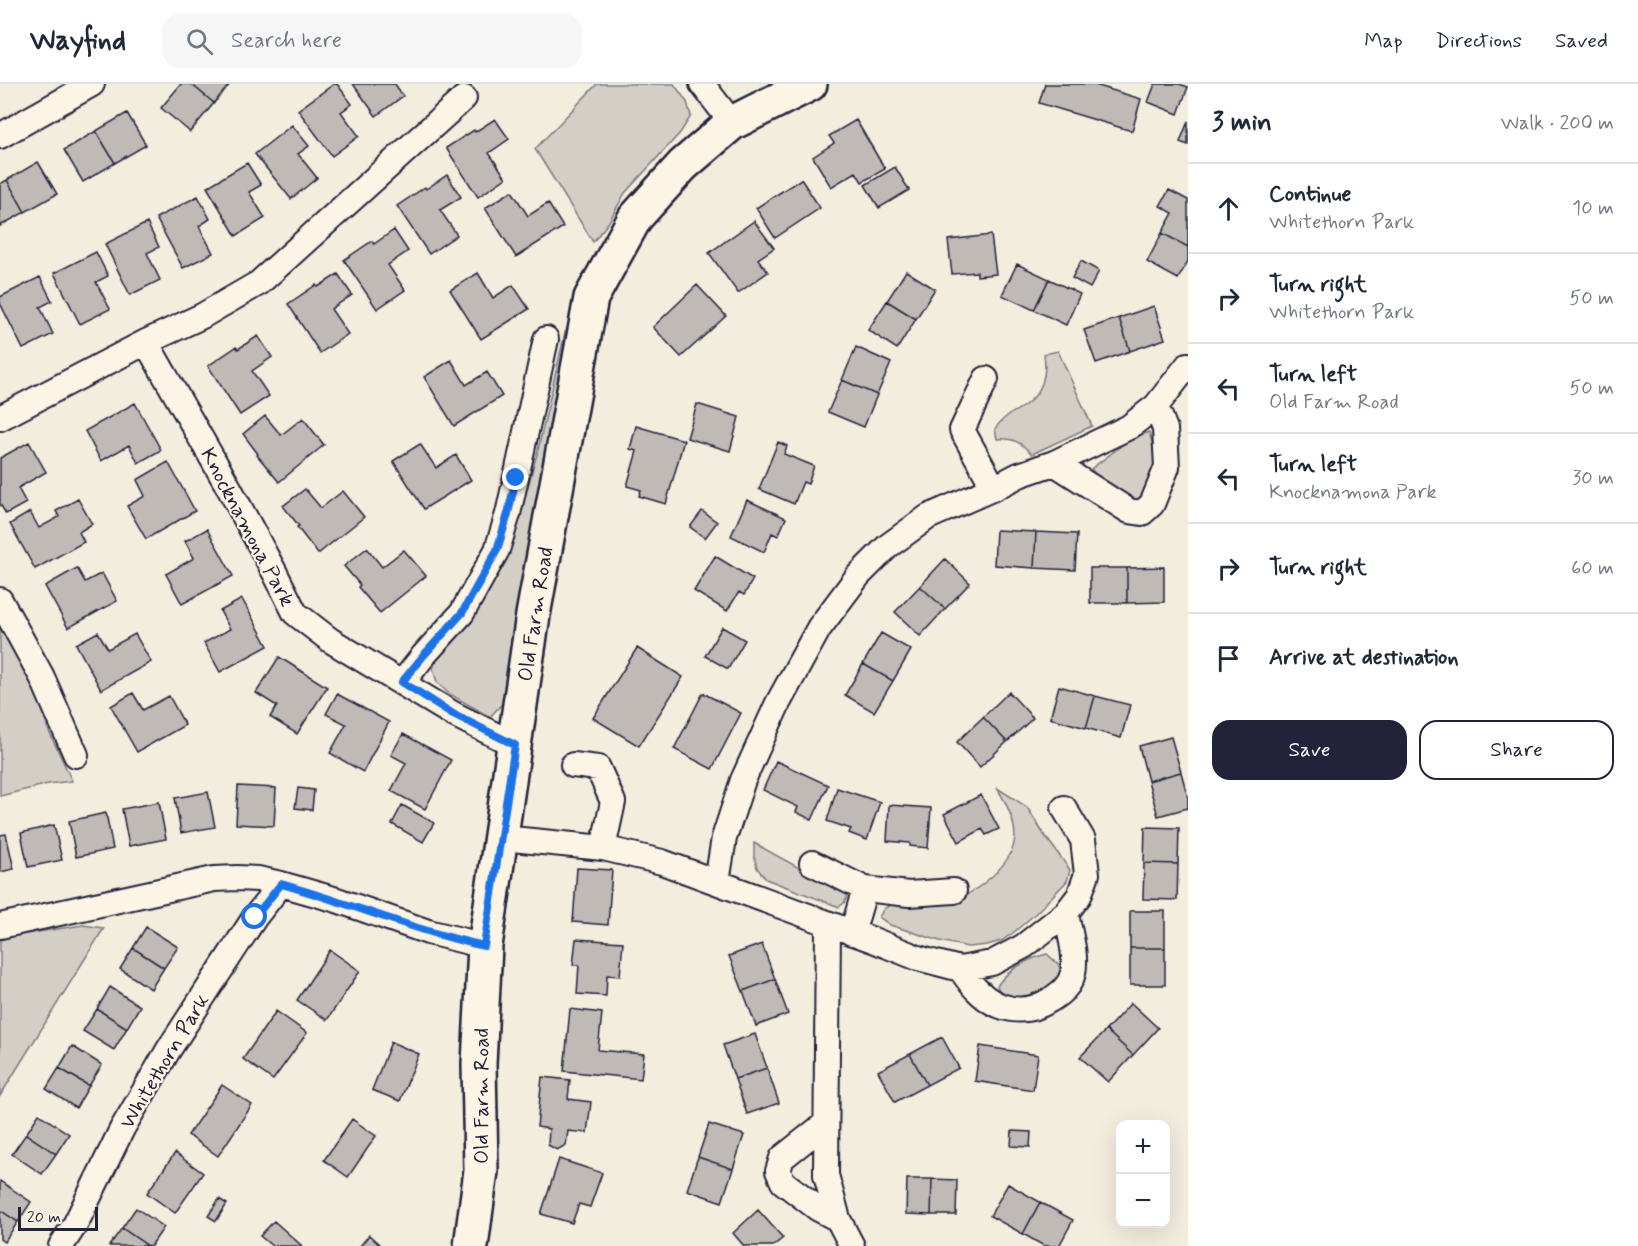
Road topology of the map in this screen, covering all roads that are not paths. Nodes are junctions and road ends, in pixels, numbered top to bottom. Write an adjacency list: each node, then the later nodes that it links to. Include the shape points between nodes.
1 (92, 84): 6 (street)
2 (702, 84): 5 (street)
3 (810, 84): 5 (street, Old Farm Road)
4 (464, 98): 8 (street, via 259,283)
5 (732, 123): 17 (street, Old Farm Road, via 683,165 635,218 591,298 534,615)
6 (0, 136)
7 (546, 339): 16 (street, via 497,550 462,613)
8 (146, 342): 12 (street); 16 (street, Knocknamona Park, via 295,613 330,640)
9 (1188, 365): 11 (street)
10 (986, 379): 14 (street, via 962,430)
11 (1156, 406): 13 (street, via 1128,427); 13 (street, via 1165,429 1167,467 1152,504 1142,513 1129,511)
12 (0, 418)
13 (1054, 463): 14 (street)
14 (994, 488): 24 (street, via 928,518 888,546 858,576 819,627 743,780 724,838)
15 (0, 600): 18 (street, via 42,677)
16 (402, 682): 17 (street, Knocknamona Park, via 453,714)
17 (515, 745): 21 (street, Old Farm Road)
18 (76, 755)
19 (573, 765): 22 (street, via 598,768 613,802)
20 (1064, 808): 28 (street, via 1083,840 1087,874 1079,896)
21 (502, 837): 22 (street); 32 (street, Old Farm Road)
22 (603, 848): 24 (street, via 662,862)
23 (812, 862): 26 (street)
24 (717, 882): 29 (street)
25 (281, 884): 30 (street, via 258,879 214,879); 32 (street); 36 (street, Whitethorn Park, via 169,1049)
26 (865, 889): 27 (street, via 909,894); 31 (street)
27 (954, 891)
28 (1066, 913): 33 (street, via 1024,946 992,963); 33 (street, via 1074,953 1073,974 1065,990 1047,1002 1031,1010 1013,1010 978,991)
29 (828, 924): 31 (street); 34 (street)
30 (0, 926)
31 (852, 933): 33 (street)
32 (484, 946): 37 (street, Old Farm Road, via 479,1064 481,1171)
33 (960, 969)
34 (825, 1124): 35 (street, via 826,1175); 35 (street, via 782,1158 778,1171 783,1182)
35 (838, 1219): 38 (street)
36 (61, 1246)
37 (471, 1246)
38 (852, 1246)

